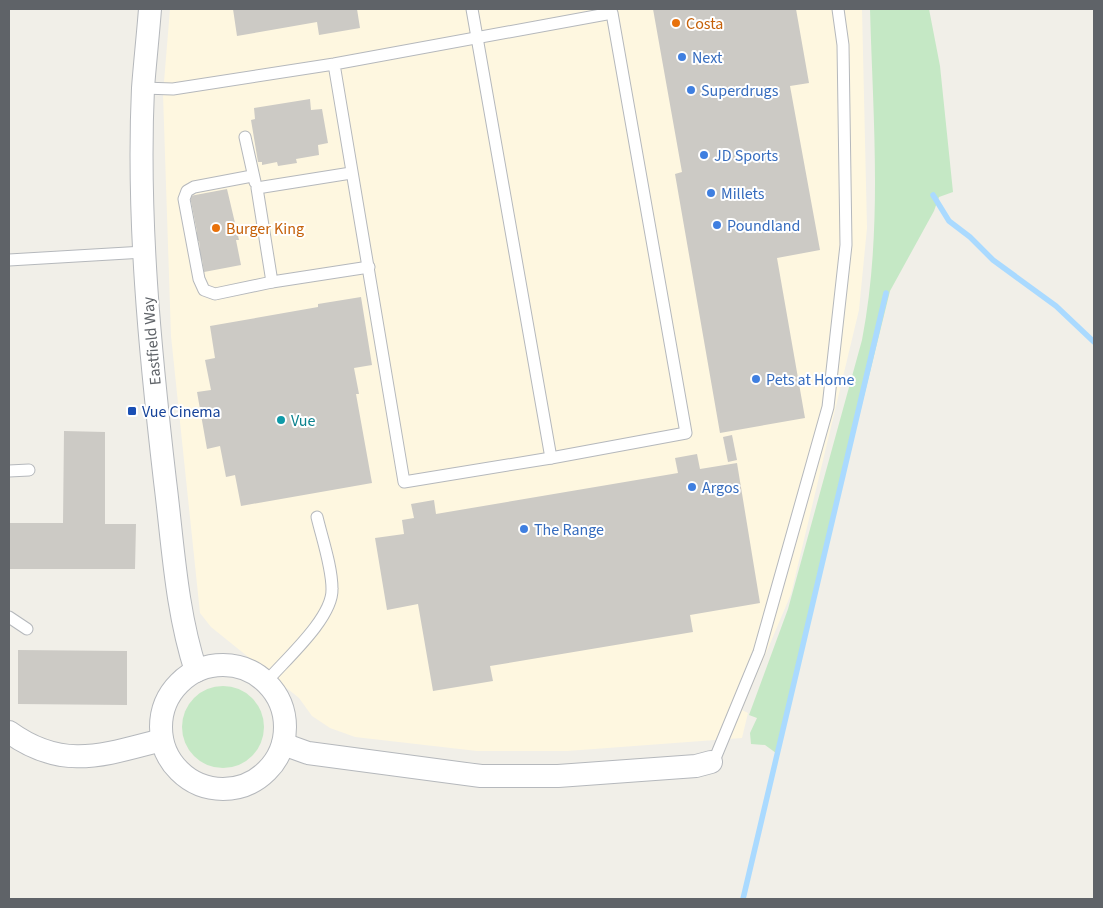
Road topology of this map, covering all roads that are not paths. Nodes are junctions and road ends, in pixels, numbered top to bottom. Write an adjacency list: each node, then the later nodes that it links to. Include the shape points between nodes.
1 (150, 9): 7 (street, Eastfield Way)
2 (472, 9): 5 (lane)
3 (838, 9): 27 (lane, via 843,45 846,246 828,408 759,652)
4 (612, 11): 5 (lane); 16 (lane, via 686,433)
5 (476, 38): 6 (lane); 16 (lane)
6 (334, 64): 7 (lane, via 173,89); 9 (lane)
7 (143, 88): 12 (street, Eastfield Way)
8 (245, 137): 10 (lane)
9 (351, 173): 11 (lane); 14 (lane)
10 (252, 176): 11 (lane); 15 (lane, via 187,191 184,199 199,279 204,290 215,294)
11 (257, 188): 15 (lane)
12 (144, 252): 13 (lane); 22 (street, Eastfield Way, via 152,359 178,592)
13 (9, 260)
14 (368, 268): 15 (lane); 16 (lane, via 404,482)
15 (272, 282)
16 (551, 458)
17 (29, 470): 18 (lane)
18 (9, 471)
19 (317, 517): 23 (lane, via 332,588 331,603)
20 (9, 617): 21 (lane)
21 (27, 629)
22 (196, 671): 23 (street, via 210,666 233,666 254,673); 25 (street, via 171,692 160,723)
23 (266, 682): 26 (street, via 279,700 285,721)
24 (9, 732): 25 (street, via 30,745 73,758)
25 (162, 740): 26 (street, via 177,769 206,787 223,789 243,786 261,776 274,762)
26 (283, 744): 27 (street, via 308,753 481,776 558,776 696,766)
27 (711, 762)

